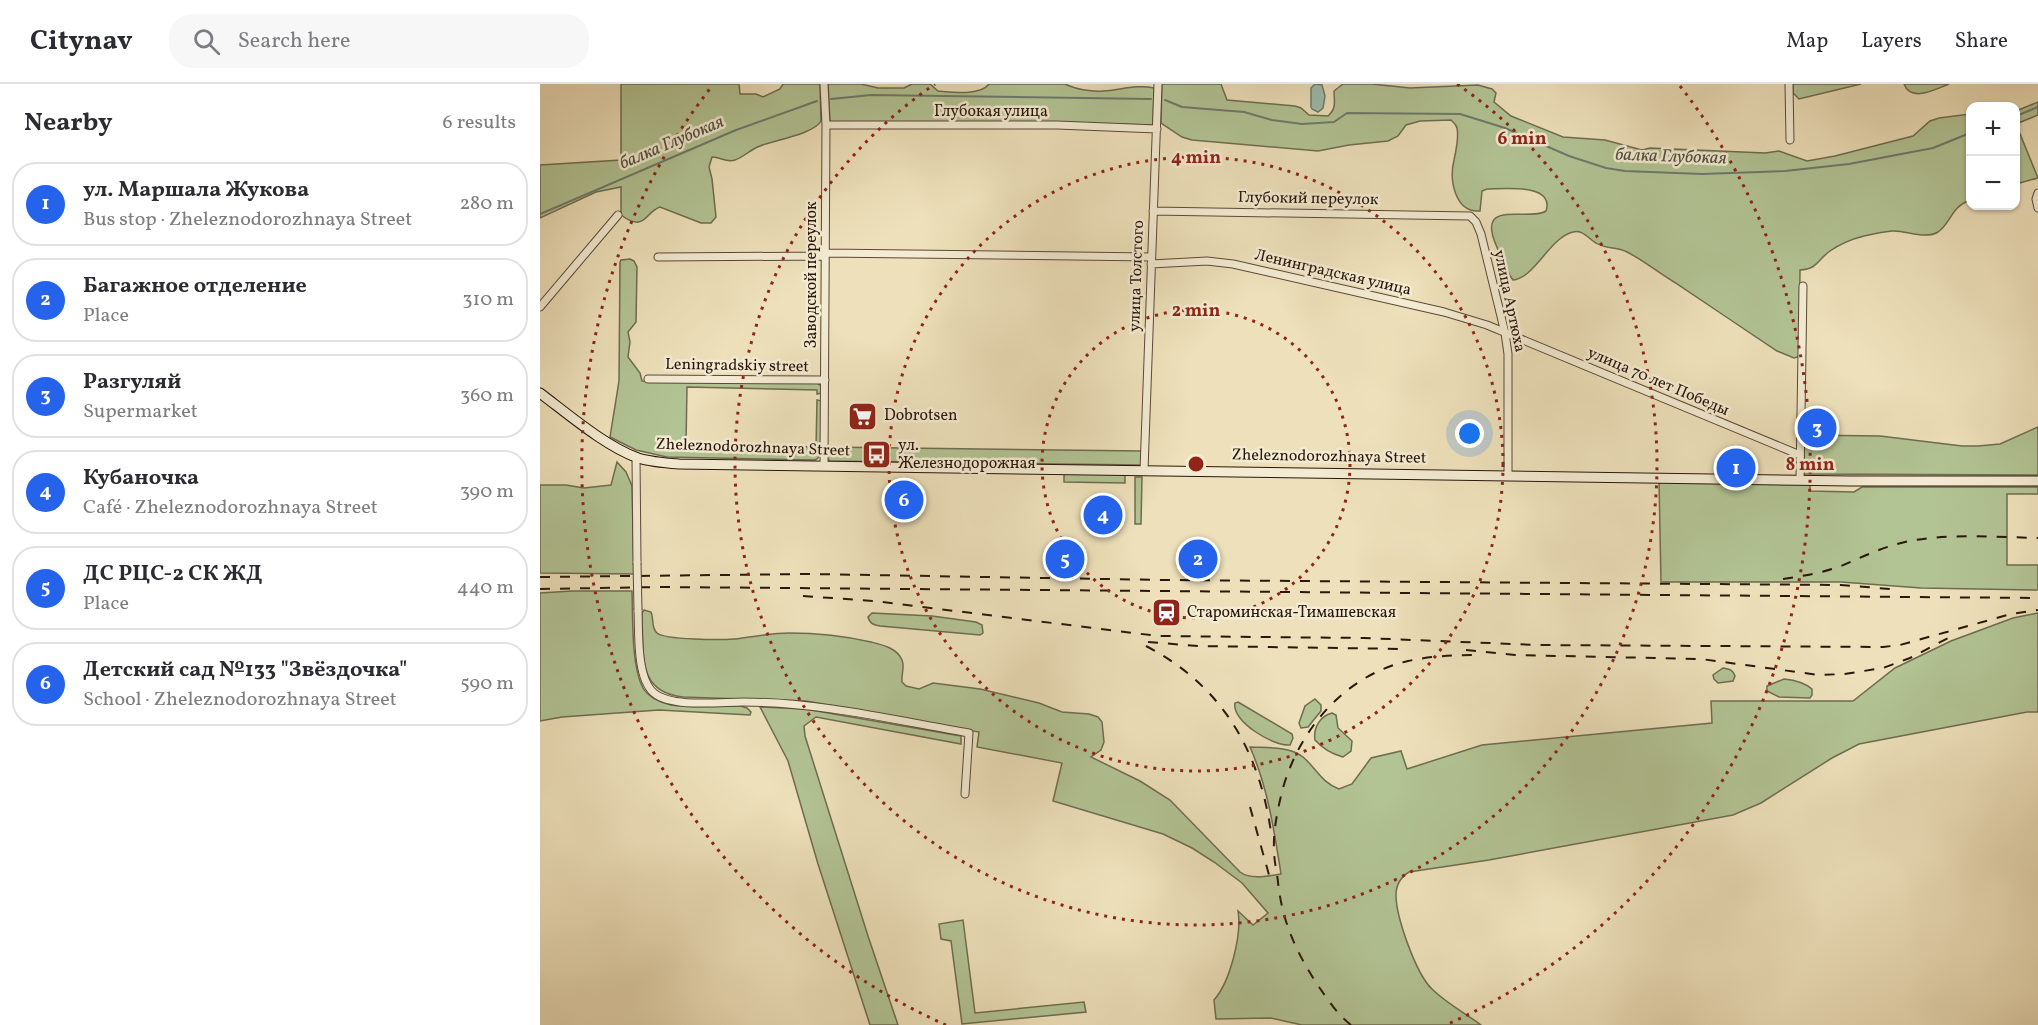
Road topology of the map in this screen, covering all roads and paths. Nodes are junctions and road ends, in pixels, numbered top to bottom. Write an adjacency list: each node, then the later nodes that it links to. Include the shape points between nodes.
1 (824, 84): 4 (street, Заводской переулок)
2 (1158, 84): 5 (street, улица Толстого)
3 (1789, 84): 6 (street)
4 (826, 125): 5 (street, Глубокая улица); 12 (street, Заводской переулок)
5 (1157, 129): 9 (street, улица Толстого)
6 (1790, 140)
7 (2037, 194): 8 (street)
8 (2038, 208)
9 (1153, 211): 11 (street, Глубокий переулок); 14 (street, улица Толстого)
10 (618, 215): 16 (street)
11 (1463, 215): 17 (street, улица Артюха, via 1473,218 1481,234)
12 (825, 255): 13 (street, Ленинградская улица); 14 (street, Ленинградская улица); 19 (street, Заводской переулок)
13 (658, 257)
14 (1151, 260): 17 (street, Ленинградская улица, via 1233,264 1444,312); 24 (street, улица Толстого)
15 (1803, 286): 21 (street)
16 (540, 307)
17 (1505, 333): 21 (street, улица 70 лет Победы); 25 (street, улица Артюха, via 1509,377)
18 (648, 379): 19 (street, Leningradskiy street)
19 (825, 380): 23 (street, Заводской переулок)
20 (540, 393): 22 (main road, Zheleznodorozhnaya Street, via 608,442)
21 (1800, 456): 26 (street)
22 (636, 457): 23 (main road, Zheleznodorozhnaya Street, via 679,464); 28 (street, bridge, via 638,610 642,672 650,689 659,696 682,702 816,706 969,733)
23 (824, 466): 24 (main road, Zheleznodorozhnaya Street)
24 (1144, 470): 25 (main road, Zheleznodorozhnaya Street)
25 (1508, 475): 26 (main road, Zheleznodorozhnaya Street)
26 (1800, 479): 27 (main road, Zheleznodorozhnaya Street)
27 (2038, 481)
28 (965, 794)

